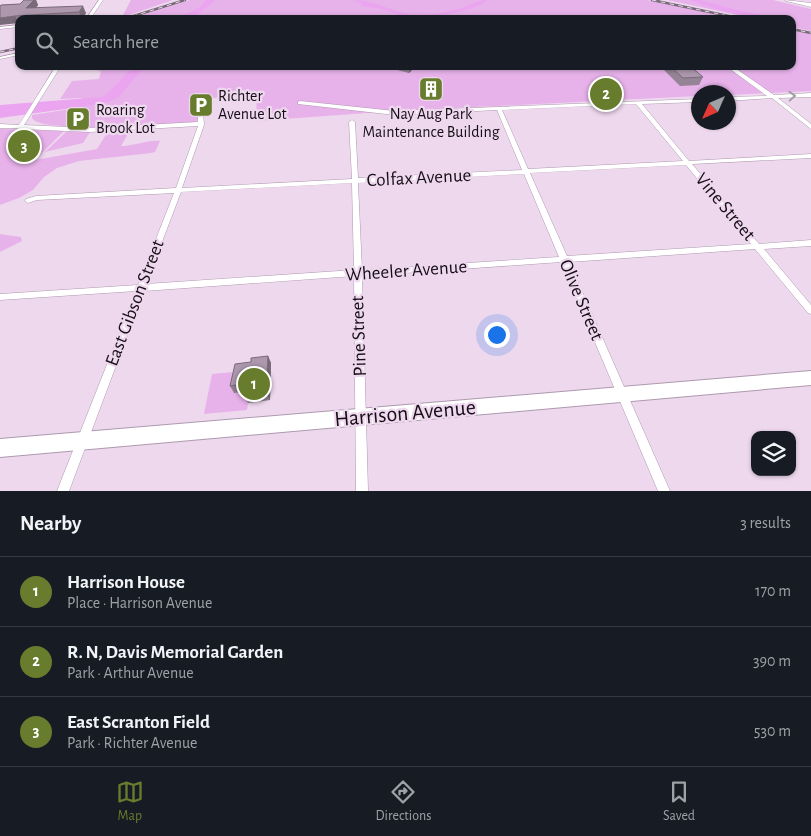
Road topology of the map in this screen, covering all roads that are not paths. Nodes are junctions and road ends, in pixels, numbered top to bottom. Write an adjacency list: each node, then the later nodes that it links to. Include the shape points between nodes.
1 (101, 0): 4 (street)
2 (788, 0): 3 (highway)
3 (811, 5)
4 (91, 15)
5 (15, 26): 6 (street)
6 (0, 28)
7 (15, 55): 8 (street)
8 (0, 58)
9 (57, 70): 23 (street)
10 (734, 70): 12 (street)
11 (811, 95): 12 (street, one-way to 11)
12 (773, 97): 13 (street); 22 (street)
13 (736, 99)
14 (691, 100): 16 (street)
15 (300, 103): 17 (street, via 395,114)
16 (638, 103): 17 (street); 25 (street, Vine Street)
17 (499, 109): 26 (street, Olive Street)
18 (201, 113): 20 (street, East Gibson Street)
19 (352, 122): 27 (street, Pine Street)
20 (201, 124): 23 (street, via 90,130); 28 (street, East Gibson Street)
21 (0, 126): 23 (street)
22 (811, 127)
23 (20, 128)
24 (811, 156): 25 (street, Colfax Avenue)
25 (688, 162): 26 (street, Colfax Avenue); 31 (street, Vine Street)
26 (526, 172): 27 (street, Colfax Avenue); 32 (street, Olive Street)
27 (355, 181): 28 (street, Colfax Avenue); 33 (street, Pine Street)
28 (178, 191): 29 (street, Colfax Avenue); 34 (street, East Gibson Street)
29 (28, 201)
30 (811, 243): 31 (street, Wheeler Avenue)
31 (759, 247): 32 (street, Wheeler Avenue); 36 (street, Vine Street)
32 (564, 260): 33 (street, Wheeler Avenue); 38 (street, Olive Street)
33 (357, 274): 34 (street, Wheeler Avenue); 39 (street, Pine Street)
34 (140, 288): 35 (street, Wheeler Avenue); 40 (street, East Gibson Street)
35 (0, 297)
36 (811, 311)
37 (811, 378): 38 (main road, Harrison Avenue)
38 (621, 395): 39 (main road, Harrison Avenue); 44 (street, Olive Street)
39 (361, 417): 40 (main road, Harrison Avenue); 43 (street, Pine Street)
40 (82, 441): 41 (main road, Harrison Avenue); 42 (street, East Gibson Street)
41 (0, 448)
42 (62, 491)
43 (362, 491)
44 (664, 491)

